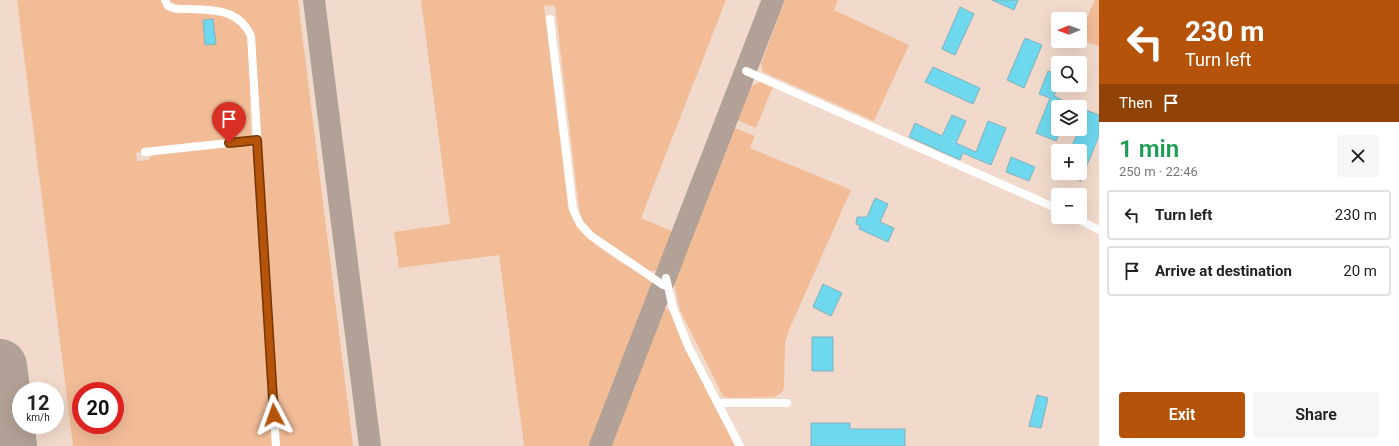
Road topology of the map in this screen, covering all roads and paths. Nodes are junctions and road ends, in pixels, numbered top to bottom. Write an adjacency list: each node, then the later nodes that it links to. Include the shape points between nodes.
1 (165, 0): 4 (lane, via 168,6 176,9 226,12 237,17 246,26 251,36)
2 (550, 19): 10 (lane, via 573,209 580,224 590,235 665,281 688,346)
3 (746, 70): 6 (lane)
4 (257, 140): 5 (lane); 11 (lane)
5 (145, 152)
6 (1051, 206)
7 (1087, 224): 8 (lane)
8 (1099, 230)
9 (787, 402): 10 (lane)
10 (718, 403): 12 (lane)
11 (276, 446)
12 (740, 446)

